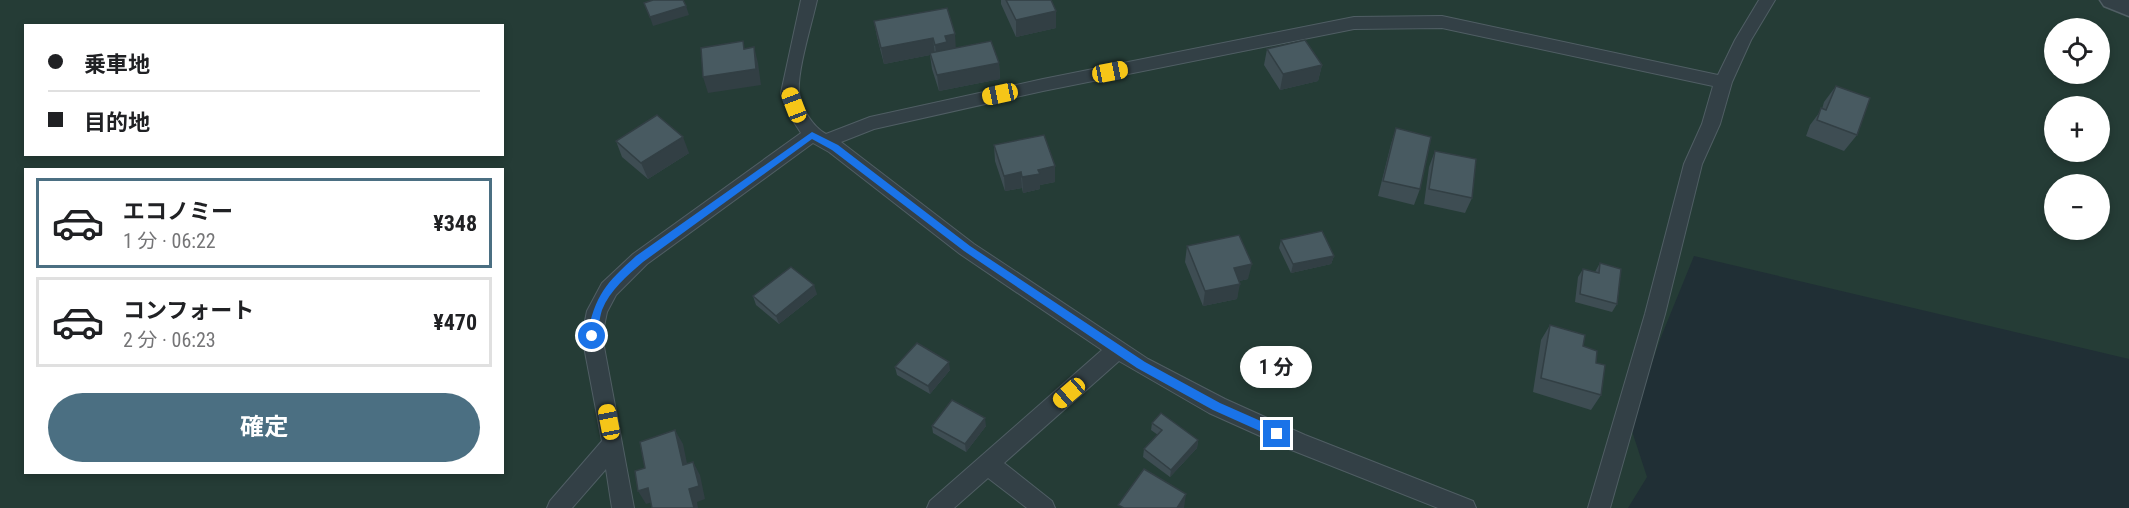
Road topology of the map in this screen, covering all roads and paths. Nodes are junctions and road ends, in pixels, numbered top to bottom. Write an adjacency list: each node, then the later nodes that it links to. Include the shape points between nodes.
1 (808, 0): 6 (lane, via 790,93 799,116)
2 (1767, 0): 5 (lane)
3 (2114, 0): 4 (street)
4 (2129, 7)
5 (1723, 82): 6 (lane, via 1442,22 1383,21 1354,23 1020,90); 15 (lane, via 1711,124 1693,164 1655,315)
6 (818, 138): 7 (lane, via 967,249); 8 (lane, via 640,259 609,289 597,311 592,336)
7 (1118, 350): 9 (lane); 14 (lane, via 1216,406)
8 (613, 444): 10 (lane); 11 (lane)
9 (988, 464): 12 (lane); 13 (lane)
10 (558, 508)
11 (623, 508)
12 (938, 508)
13 (1044, 508)
14 (1465, 508)
15 (1599, 508)

